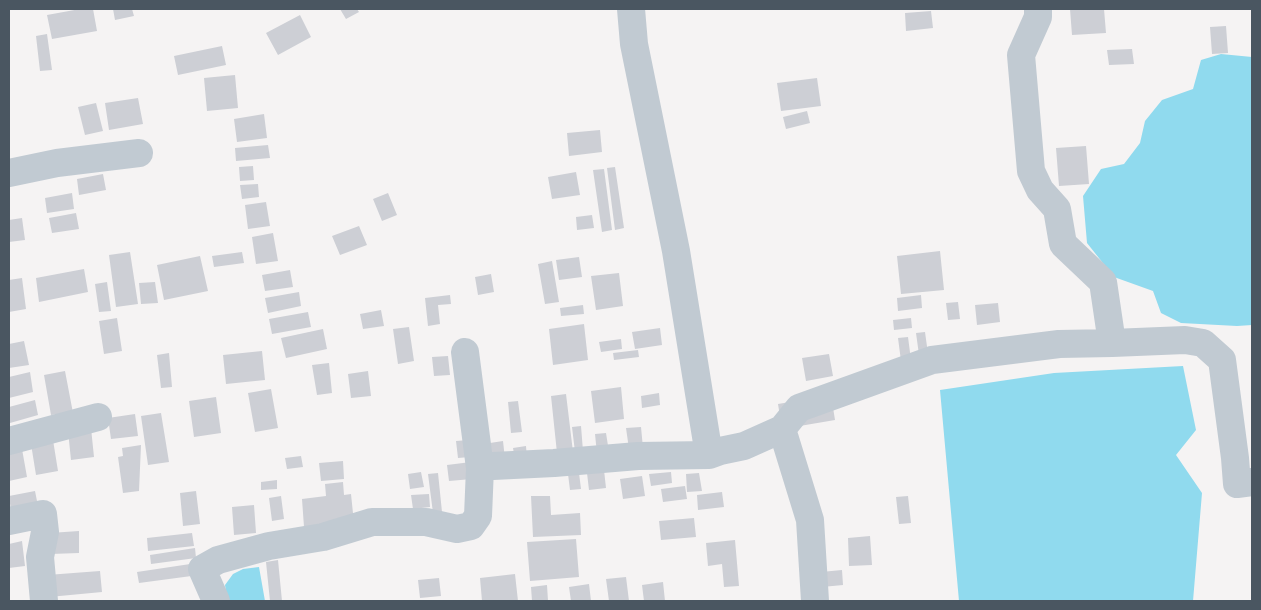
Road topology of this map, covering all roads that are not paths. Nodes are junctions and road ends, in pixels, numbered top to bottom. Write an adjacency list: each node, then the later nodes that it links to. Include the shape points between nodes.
1 (631, 9): 10 (street, via 634,44 676,251)
2 (1038, 9): 5 (street, via 1038,18 1021,55 1031,171 1040,190 1057,209 1063,244 1103,282)
3 (139, 153): 4 (street, via 57,163)
4 (9, 173)
5 (1112, 342): 8 (street, via 1059,344 932,360 799,408); 12 (street, via 1185,340 1203,343 1222,360 1237,484)
6 (466, 352): 11 (street)
7 (98, 417): 9 (street)
8 (782, 429): 10 (street, via 744,446); 16 (street, via 810,520)
9 (9, 441)
10 (709, 455): 11 (street, via 638,456)
11 (480, 468): 15 (street, via 478,516 471,526 458,529 426,522 372,522 323,537 270,546 218,560 202,569)
12 (1252, 482)
13 (9, 521): 14 (street, via 43,514 45,532 40,558)
14 (44, 601)
15 (216, 601)
16 (815, 601)

